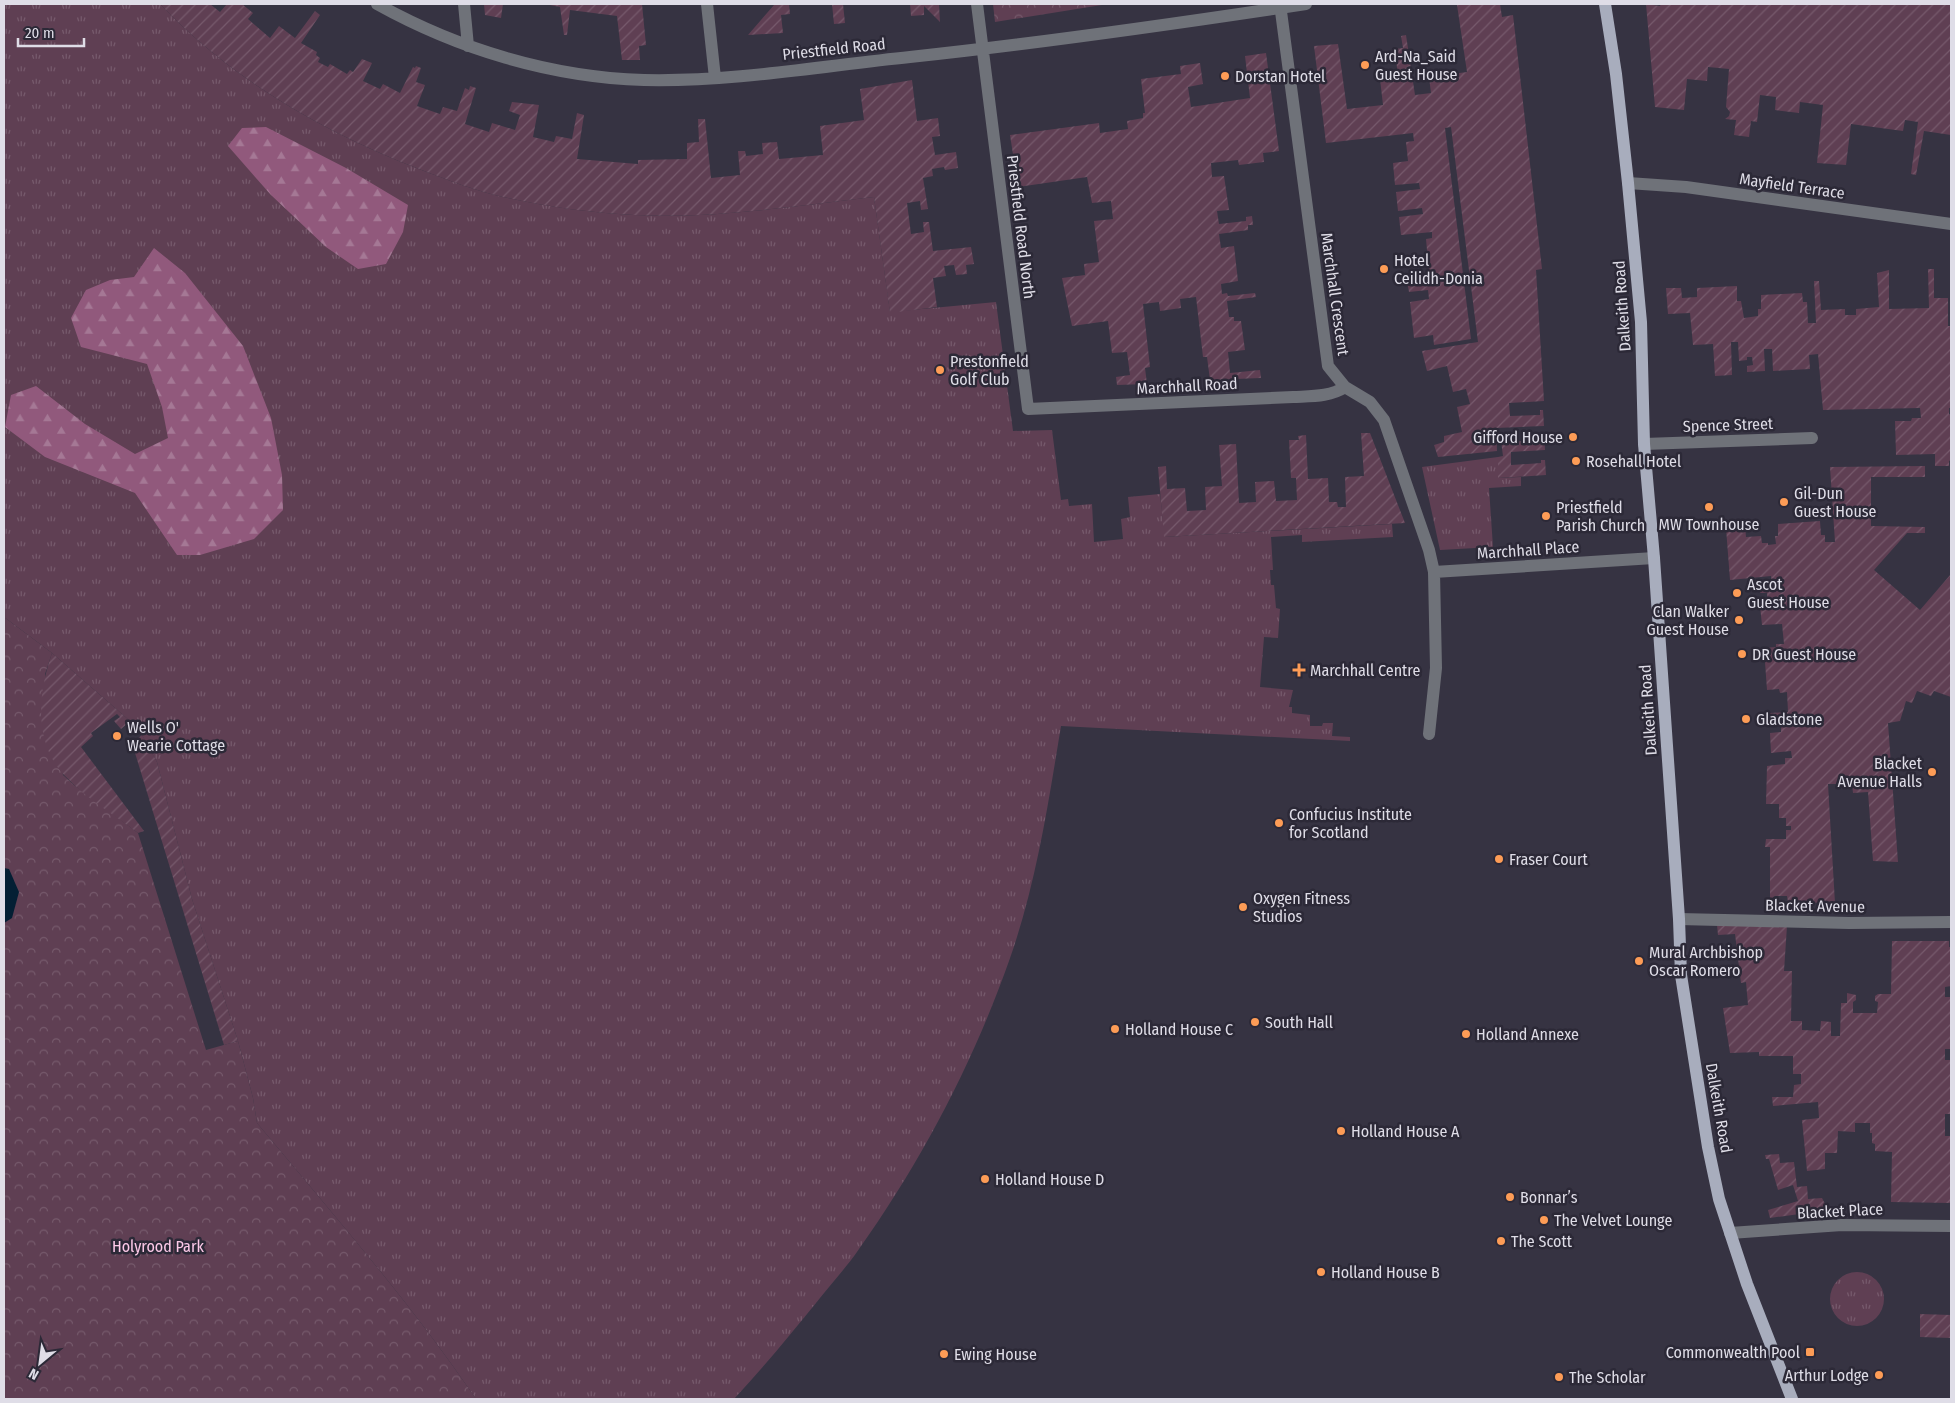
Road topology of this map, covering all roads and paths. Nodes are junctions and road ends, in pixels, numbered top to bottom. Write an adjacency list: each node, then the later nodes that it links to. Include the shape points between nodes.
1 (376, 4): 8 (street, Priestfield Road)
2 (464, 4): 8 (street)
3 (707, 4): 10 (street)
4 (977, 4): 9 (street, Priestfield Road North)
5 (1306, 4): 7 (street, Priestfield Road)
6 (1605, 4): 11 (main road, Dalkeith Road)
7 (1280, 6): 9 (street, Priestfield Road); 13 (street, Marchhall Crescent, via 1328,366)
8 (468, 46): 10 (street, Priestfield Road, via 524,63 583,74 645,80)
9 (982, 49): 10 (street, Priestfield Road); 14 (street, Priestfield Road North)
10 (715, 78)
11 (1628, 183): 12 (street, Mayfield Terrace, via 1700,189); 16 (main road, Dalkeith Road, via 1641,322)
12 (1951, 224)
13 (1345, 387): 14 (street, Marchhall Road, via 1324,395 1293,398); 18 (street, Marchhall Crescent, via 1370,402 1384,420)
14 (1028, 410)
15 (1812, 438): 16 (street, Spence Street)
16 (1644, 444): 17 (main road, Dalkeith Road)
17 (1654, 558): 18 (street, Marchhall Place); 20 (main road, Dalkeith Road)
18 (1434, 572): 19 (street, Marchhall Crescent, via 1436,668)
19 (1429, 734)
20 (1679, 919): 21 (street, Blacket Avenue); 23 (main road, Dalkeith Road, via 1681,975 1705,1128)
21 (1951, 922)
22 (1951, 1226): 23 (street, Blacket Place, via 1842,1225)
23 (1730, 1233): 24 (main road, Dalkeith Road)
24 (1792, 1399)

